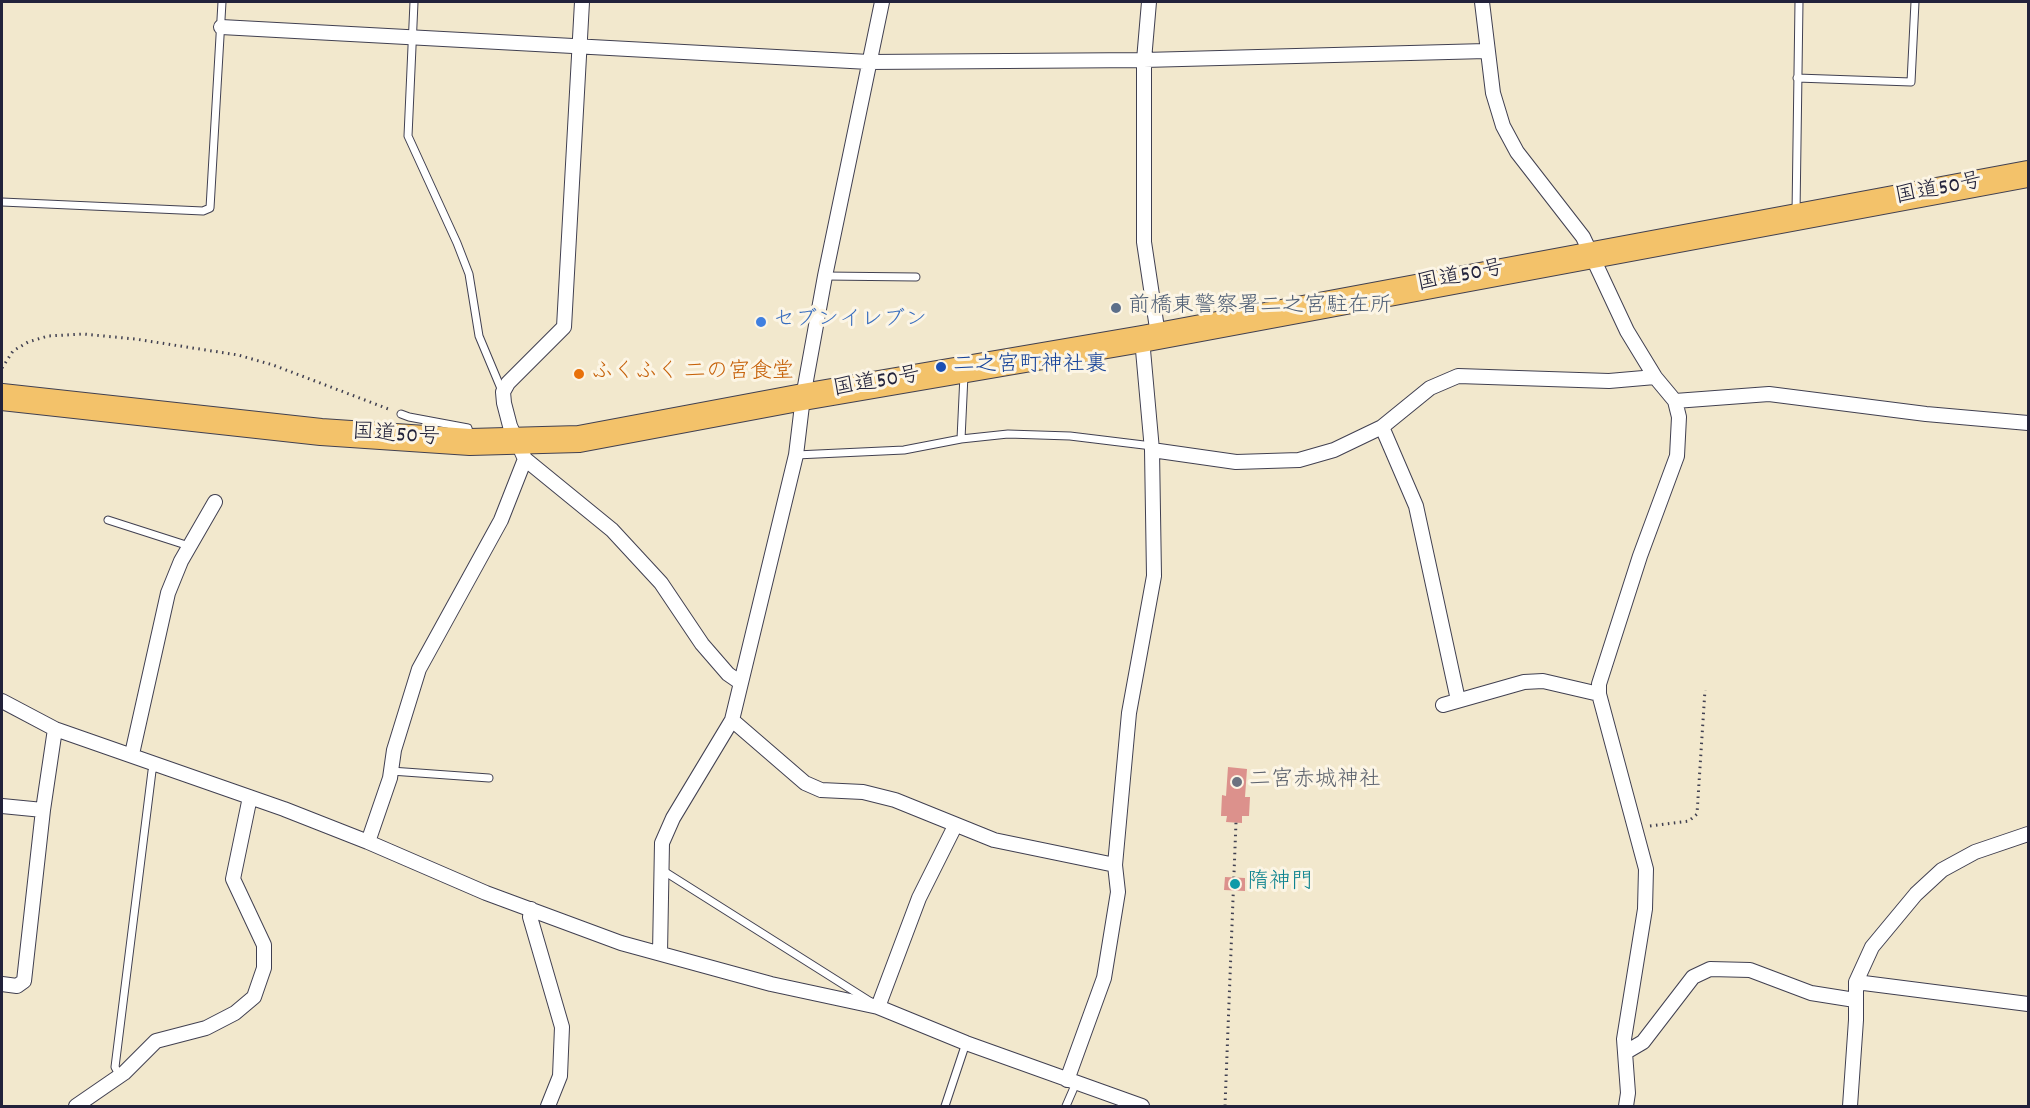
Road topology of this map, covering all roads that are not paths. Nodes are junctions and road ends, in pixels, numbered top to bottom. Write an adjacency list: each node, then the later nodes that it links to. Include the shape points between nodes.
1 (222, 2): 9 (lane)
2 (414, 2): 10 (lane)
3 (582, 2): 11 (street)
4 (882, 2): 14 (street)
5 (1149, 2): 13 (street)
6 (1482, 2): 12 (street)
7 (1799, 2): 15 (lane)
8 (1914, 2): 15 (lane, via 1911,82)
9 (221, 27): 10 (street); 17 (lane, via 210,208 203,211)
10 (412, 38): 11 (street); 25 (lane, via 408,136 458,243 469,274 479,336)
11 (579, 46): 14 (street); 25 (street, via 564,327)
12 (1486, 51): 13 (street); 19 (street, via 1496,109 1509,138)
13 (1144, 60): 14 (street); 22 (street, via 1144,242)
14 (869, 62): 20 (street)
15 (1797, 78): 18 (lane)
16 (2028, 174): 18 (highway, 国道50号)
17 (2, 202)
18 (1797, 219): 19 (highway, 国道50号)
19 (1591, 253): 22 (highway, 国道50号); 24 (street, via 1627,331)
20 (825, 276): 21 (lane); 27 (street)
21 (916, 277)
22 (1150, 337): 23 (highway, 国道50号); 34 (street)
23 (965, 369): 27 (highway, 国道50号); 32 (lane)
24 (1654, 377): 28 (street); 31 (street, via 1609,381 1458,376 1430,388)
25 (503, 392): 35 (street, via 510,426)
26 (2, 397): 33 (highway, 国道50号, via 321,432)
27 (803, 397): 35 (highway, 国道50号); 36 (street)
28 (1674, 401): 30 (street, via 1769,394); 41 (street, via 1679,417 1677,456 1640,556)
29 (401, 414): 33 (lane, via 468,428)
30 (2028, 423)
31 (1382, 427): 34 (street, via 1334,450 1282,462 1236,462); 42 (street, via 1416,506)
32 (961, 439): 34 (lane, via 1019,434 1070,436); 36 (lane, via 904,450)
33 (470, 442): 35 (highway, 国道50号)
34 (1152, 448): 57 (street, via 1154,576 1129,713)
35 (522, 450): 40 (street, via 612,530 661,583 715,659); 49 (street, via 501,520 419,669)
36 (796, 455): 40 (street)
37 (215, 502): 39 (street)
38 (108, 520): 39 (lane)
39 (189, 546): 47 (street, via 163,612)
40 (741, 683): 45 (street)
41 (1599, 694): 42 (street, via 1543,681 1524,682); 67 (street, via 1646,869 1642,933 1626,1015)
42 (1458, 700): 44 (street)
43 (2, 701): 46 (street)
44 (1443, 705)
45 (732, 720): 54 (street, via 804,783 821,790 863,792 895,800); 58 (street, via 673,818 662,843)
46 (55, 729): 47 (street); 53 (street)
47 (132, 754): 48 (street)
48 (156, 764): 51 (street); 68 (lane, via 152,771 117,1055)
49 (391, 771): 50 (lane); 56 (street)
50 (489, 778)
51 (250, 797): 56 (street); 68 (street, via 233,879 264,945 261,984 254,997 235,1013 206,1028 156,1041)
52 (2, 806): 53 (street)
53 (43, 810): 62 (street, via 24,981 17,986)
54 (955, 826): 57 (street, via 994,840); 65 (street, via 918,898)
55 (2028, 834): 61 (street, via 1959,859 1928,881 1881,933)
56 (368, 842): 59 (street)
57 (1115, 865): 69 (street, via 1118,892 1104,978)
58 (662, 870): 60 (street); 65 (lane)
59 (531, 909): 60 (street, via 621,943); 71 (street, via 562,1027 560,1076)
60 (660, 953): 65 (street, via 771,984)
61 (1856, 982): 63 (street); 64 (street)
62 (2, 984)
63 (1855, 1000): 67 (street, via 1811,993 1750,970 1710,969 1693,976 1643,1042); 76 (street)
64 (2028, 1004)
65 (878, 1007): 66 (street)
66 (966, 1043): 69 (street); 72 (lane)
67 (1626, 1053): 75 (street)
68 (120, 1076): 70 (street)
69 (1072, 1082): 73 (lane); 74 (street)
70 (76, 1107)
71 (548, 1107)
72 (945, 1107)
73 (1066, 1107)
74 (1142, 1107)
75 (1626, 1107)
76 (1850, 1107)

